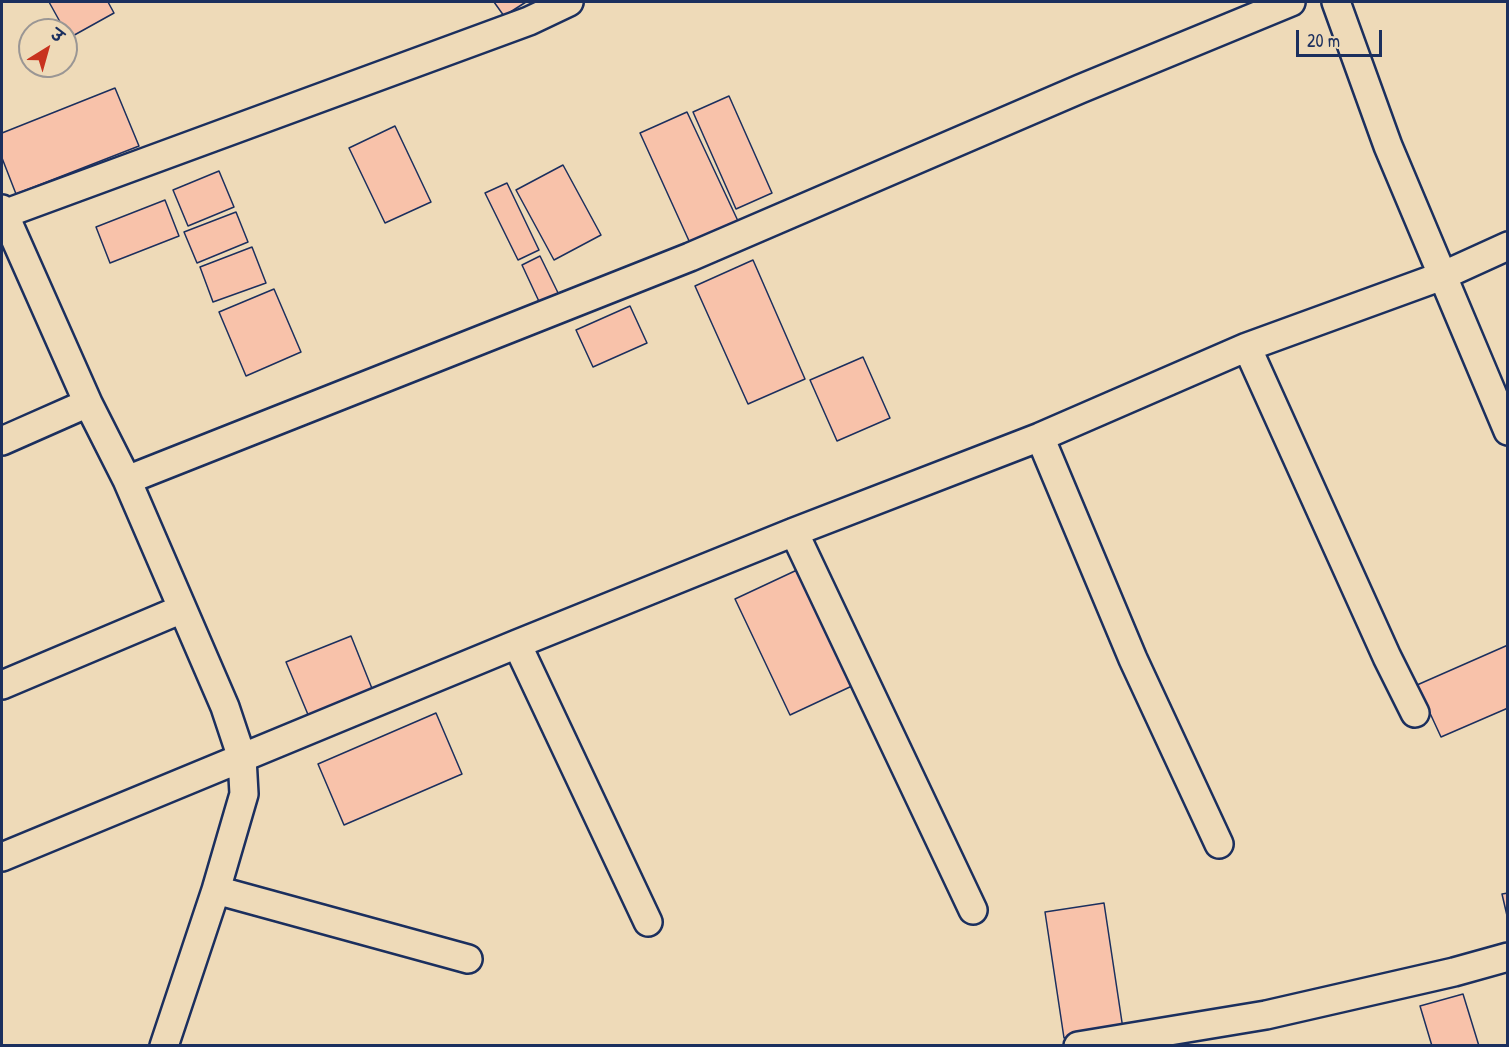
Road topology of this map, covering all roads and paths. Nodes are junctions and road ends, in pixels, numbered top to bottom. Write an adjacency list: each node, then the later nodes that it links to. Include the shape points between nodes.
1 (569, 2): 4 (street, via 529,21)
2 (1291, 2): 12 (street, via 690,257)
3 (1336, 2): 6 (street, via 1388,146)
4 (3, 211): 8 (street)
5 (1508, 246): 6 (street)
6 (1442, 276): 7 (street); 9 (street)
7 (1247, 347): 10 (street); 17 (street)
8 (88, 403): 11 (street); 12 (street)
9 (1508, 431)
10 (1040, 437): 13 (street); 19 (street, via 1133,659)
11 (2, 441)
12 (128, 480): 14 (street)
13 (794, 532): 15 (street); 22 (street)
14 (182, 609): 16 (street); 18 (street, via 225,706)
15 (517, 644): 18 (street); 23 (street)
16 (2, 685)
17 (1415, 713)
18 (242, 758): 20 (street); 21 (street, via 244,794)
19 (1219, 844)
20 (2, 857)
21 (216, 890): 25 (street); 26 (street)
22 (973, 910)
23 (648, 922)
24 (1508, 957): 27 (street, via 1266,1015)
25 (468, 959)
26 (170, 1044)
27 (1078, 1046)

